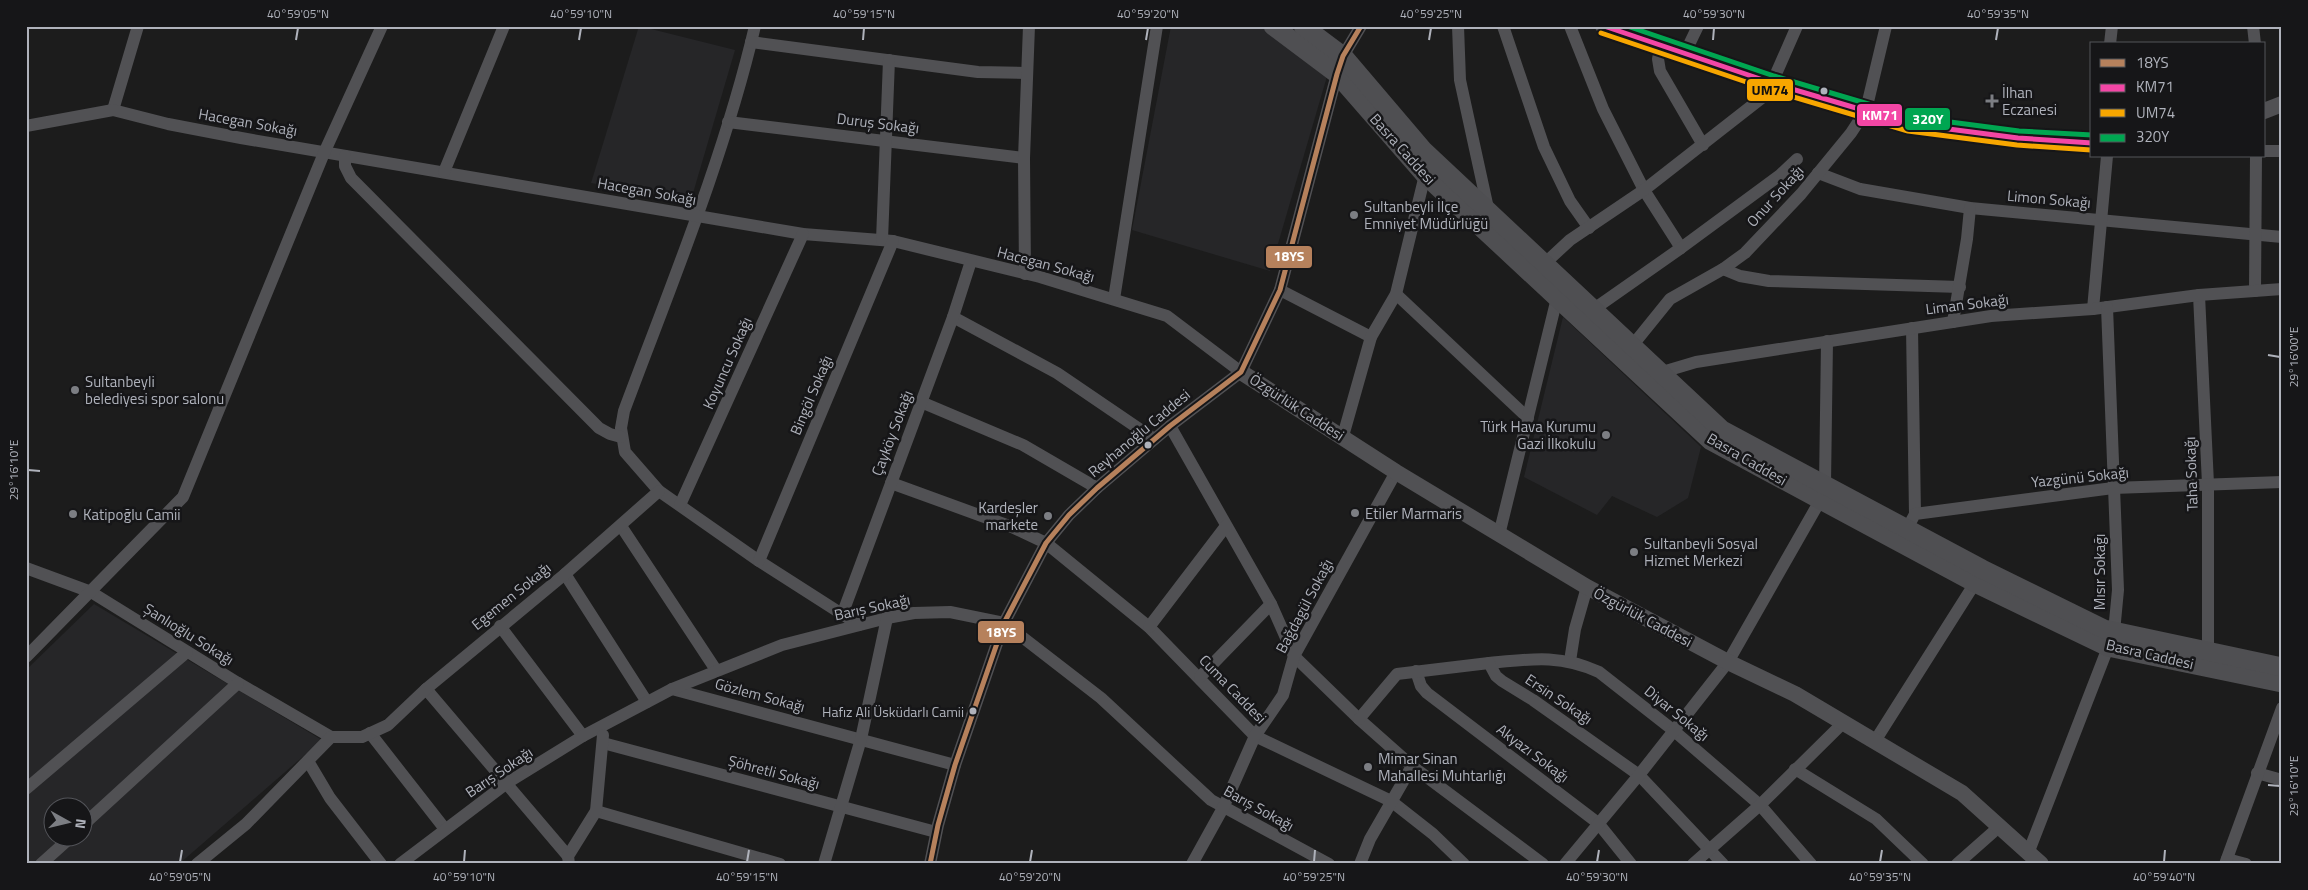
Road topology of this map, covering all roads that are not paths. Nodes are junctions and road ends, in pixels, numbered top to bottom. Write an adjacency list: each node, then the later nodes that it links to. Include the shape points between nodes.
1 (138, 26): 31 (street)
2 (382, 26): 41 (street)
3 (504, 26): 47 (street)
4 (755, 26): 20 (street)
5 (1029, 26): 27 (street)
6 (1157, 26): 72 (street)
7 (1273, 26): 28 (main road, Basra Caddesi)
8 (1303, 26): 25 (main road, Basra Caddesi)
9 (1360, 26): 25 (street, Reyhanoğlu Caddesi)
10 (1458, 26): 52 (street, via 1460,80)
11 (1503, 26): 55 (street, via 1544,147 1570,202)
12 (1570, 26): 50 (street, via 1603,110)
13 (1603, 26): 19 (street)
14 (1698, 26): 24 (street)
15 (1797, 26): 29 (street)
16 (1886, 26): 32 (street, Onur Sokağı)
17 (2112, 26): 21 (street)
18 (2253, 26): 22 (street)
19 (1621, 29): 23 (street)
20 (751, 42): 26 (street); 34 (street)
21 (2110, 42)
22 (2255, 42)
23 (1660, 45): 24 (street); 38 (street, via 1660,71)
24 (1685, 53): 29 (street)
25 (1343, 56): 28 (street, Reyhanoğlu Caddesi); 52 (main road, Basra Caddesi, via 1423,150)
26 (890, 60): 27 (street, via 978,72); 36 (street)
27 (1027, 73): 43 (street)
28 (1336, 74): 49 (main road, Basra Caddesi); 67 (street, Reyhanoğlu Caddesi)
29 (1772, 83): 32 (street); 38 (street, via 1763,97)
30 (2282, 104): 33 (street)
31 (113, 110): 35 (street, Hacegan Sokağı); 41 (street, Hacegan Sokağı, via 168,124)
32 (1866, 110): 37 (street, via 1910,124 2018,138); 48 (street, Onur Sokağı)
33 (2266, 110)
34 (728, 122): 36 (street, Duruş Sokağı); 53 (street)
35 (26, 126)
36 (884, 140): 43 (street, Duruş Sokağı); 59 (street)
37 (2090, 142)
38 (1703, 145): 50 (street)
39 (2266, 151): 40 (street)
40 (2282, 151)
41 (324, 153): 42 (street, Hacegan Sokağı); 109 (street, via 183,497)
42 (345, 156): 47 (street, Hacegan Sokağı); 88 (street, via 347,172 358,185 599,428)
43 (1024, 158): 64 (street)
44 (2107, 158): 54 (street)
45 (2256, 158): 57 (street)
46 (1797, 159): 60 (street)
47 (444, 172): 53 (street, Hacegan Sokağı)
48 (1818, 173): 51 (street, Limon Sokağı, via 1860,189); 63 (street, Onur Sokağı, via 1745,253)
49 (1424, 175): 69 (main road, Basra Caddesi, via 1527,272); 70 (street)
50 (1644, 190): 55 (street); 60 (street)
51 (1970, 208): 54 (street, Limon Sokağı); 65 (street)
52 (1489, 213): 62 (main road, Basra Caddesi)
53 (697, 216): 56 (street, Hacegan Sokağı); 88 (street, via 624,412)
54 (2102, 221): 57 (street, Limon Sokağı); 75 (street)
55 (1589, 228): 62 (street, via 1570,240)
56 (803, 234): 59 (street, Hacegan Sokağı); 98 (street, Koyuncu Sokağı)
57 (2254, 235): 58 (street, Limon Sokağı); 68 (street)
58 (2282, 237)
59 (887, 241): 61 (street, Hacegan Sokağı); 104 (street, Bingöl Sokağı)
60 (1681, 248): 74 (street)
61 (970, 261): 64 (street, Hacegan Sokağı); 76 (street, Çayköy Sokağı)
62 (1543, 265): 69 (main road, Basra Caddesi)
63 (1724, 269): 65 (street, via 1740,276 1769,281); 81 (street, Onur Sokağı, via 1670,299)
64 (1025, 274): 72 (street, Hacegan Sokağı)
65 (1960, 287): 77 (street)
66 (2282, 289): 68 (street, Liman Sokağı)
67 (1280, 290): 79 (street); 82 (street, Reyhanoğlu Caddesi)
68 (2255, 290): 71 (street, Liman Sokağı)
69 (1562, 293): 74 (main road, Basra Caddesi); 85 (street); 97 (main road, Basra Caddesi, via 1711,441)
70 (1396, 294): 79 (street); 85 (street)
71 (2199, 295): 73 (street, Liman Sokağı); 93 (street, Taha Sokağı)
72 (1114, 299): 82 (street, Hacegan Sokağı, via 1167,316)
73 (2107, 307): 75 (street, Liman Sokağı); 95 (street, Mısır Sokağı)
74 (1594, 309): 81 (main road, Basra Caddesi)
75 (2093, 309): 77 (street, Liman Sokağı)
76 (954, 318): 84 (street, Çayköy Sokağı); 89 (street, via 1058,373)
77 (1953, 322): 78 (street, Liman Sokağı)
78 (1912, 328): 80 (street, Liman Sokağı); 101 (street)
79 (1371, 337): 87 (street)
80 (1827, 341): 83 (street, Liman Sokağı, via 1696,362); 97 (street)
81 (1632, 346): 83 (main road, Basra Caddesi)
82 (1241, 372): 86 (street, Reyhanoğlu Caddesi); 87 (street, Özgürlük Caddesi)
83 (1659, 373): 97 (main road, Basra Caddesi, via 1722,430)
84 (921, 402): 92 (street, Çayköy Sokağı); 94 (street, via 1023,445)
85 (1528, 418): 102 (street)
86 (1170, 426): 89 (street, Reyhanoğlu Caddesi); 100 (street)
87 (1342, 436): 90 (street, Özgürlük Caddesi)
88 (621, 437): 96 (street, via 629,459)
89 (1154, 439): 94 (street, Reyhanoğlu Caddesi)
90 (1396, 472): 102 (street, Özgürlük Caddesi); 120 (street, Bağdagül Sokağı)
91 (2282, 482): 93 (street, Yazgünü Sokağı)
92 (891, 483): 103 (street, Cuma Caddesi, via 1012,527); 111 (street, Çayköy Sokağı)
93 (2208, 484): 95 (street, Yazgünü Sokağı); 118 (street, Taha Sokağı)
94 (1096, 488): 103 (street, Reyhanoğlu Caddesi)
95 (2113, 488): 101 (street, Yazgünü Sokağı); 117 (street, Mısır Sokağı, via 2118,590)
96 (659, 491): 98 (street); 99 (street, Egemen Sokağı)
97 (1823, 492): 101 (main road, Basra Caddesi); 123 (street)
98 (680, 505): 104 (street)
99 (621, 526): 106 (street, Egemen Sokağı); 126 (street)
100 (1226, 526): 110 (street); 116 (street)
101 (1907, 529): 107 (main road, Basra Caddesi); 117 (main road, Basra Caddesi)
102 (1499, 535): 108 (street, Özgürlük Caddesi)
103 (1046, 543): 113 (street, Reyhanoğlu Caddesi); 116 (street, Cuma Caddesi)
104 (759, 561): 111 (street)
105 (26, 568): 109 (street, Şanlıoğlu Sokağı)
106 (565, 574): 115 (street, Egemen Sokağı); 133 (street)
107 (1975, 583): 117 (main road, Basra Caddesi); 144 (street)
108 (1587, 587): 122 (street); 123 (street, Özgürlük Caddesi)
109 (91, 592): 119 (street, Şanlıoğlu Sokağı); 121 (street)
110 (1272, 604): 120 (street); 128 (street)
111 (842, 615): 114 (street)
112 (887, 618): 113 (street, Barış Sokağı, via 950,612); 114 (street, Barış Sokağı); 143 (street)
113 (1004, 622): 147 (street, Reyhanoğlu Caddesi); 158 (street, Barış Sokağı, via 1101,698)
114 (859, 625): 126 (street, Barış Sokağı, via 782,645)
115 (500, 626): 131 (street, Egemen Sokağı); 140 (street)
116 (1149, 627): 128 (street, Cuma Caddesi)
117 (2111, 639): 118 (main road, Basra Caddesi); 130 (main road, Basra Caddesi); 167 (street, Mısır Sokağı)
118 (2208, 651): 125 (main road, Basra Caddesi)
119 (187, 652): 129 (street, Şanlıoğlu Sokağı); 154 (street)
120 (1294, 656): 135 (street); 141 (street, Bağdagül Sokağı, via 1283,695)
121 (26, 657)
122 (1570, 661): 124 (street, Diyar Sokağı, via 1545,658); 138 (street, Diyar Sokağı, via 1599,672)
123 (1728, 662): 136 (street, Özgürlük Caddesi, via 1795,694); 138 (street)
124 (1489, 663): 127 (street); 151 (street, Ersin Sokağı, via 1502,681)
125 (2282, 667)
126 (716, 670): 132 (street, Barış Sokağı)
127 (1416, 671): 135 (street, via 1403,672 1392,678); 161 (street, Akyazı Sokağı, via 1420,686 1426,693)
128 (1200, 677): 141 (street, Cuma Caddesi)
129 (238, 683): 142 (street, Şanlıoğlu Sokağı); 160 (street)
130 (2282, 683)
131 (426, 689): 139 (street, Egemen Sokağı, via 388,725); 153 (street)
132 (672, 689): 133 (street, Barış Sokağı); 143 (street, Gözlem Sokağı)
133 (647, 702): 137 (street, Barış Sokağı)
134 (2282, 708): 150 (street)
135 (1359, 720): 148 (street)
136 (1843, 722): 144 (street, Özgürlük Caddesi); 149 (street)
137 (603, 725): 140 (street, Barış Sokağı); 145 (street)
138 (1674, 730): 151 (street); 156 (street, Diyar Sokağı)
139 (370, 733): 142 (street, Egemen Sokağı, via 362,737); 163 (street)
140 (583, 736): 153 (street, Barış Sokağı)
141 (1255, 736): 155 (street, Cuma Caddesi); 158 (street, Bağdagül Sokağı)
142 (331, 738): 146 (street)
143 (861, 739): 147 (street, Gözlem Sokağı); 157 (street)
144 (1875, 741): 162 (street, Özgürlük Caddesi, via 1962,792)
145 (603, 743): 157 (street, Şöhretli Sokağı); 159 (street)
146 (308, 761): 171 (street, via 246,824); 172 (street, via 330,798)
147 (955, 765): 164 (street, Reyhanoğlu Caddesi)
148 (1412, 766): 155 (street); 181 (street)
149 (1795, 769): 156 (street); 187 (street, via 1876,819)
150 (2257, 774): 152 (street); 169 (street)
151 (1639, 775): 161 (street); 166 (street, Ersin Sokağı)
152 (2282, 780)
153 (507, 783): 163 (street, Barış Sokağı); 168 (street)
154 (26, 789)
155 (1391, 801): 179 (street); 180 (street, Cuma Caddesi)
156 (1760, 805): 166 (street); 186 (street, Diyar Sokağı)
157 (841, 806): 164 (street, Şöhretli Sokağı); 175 (street)
158 (1223, 808): 177 (street, Bağdagül Sokağı); 178 (street, Barış Sokağı)
159 (596, 811): 168 (street); 174 (street)
160 (92, 817)
161 (1598, 823): 182 (street); 183 (street, Akyazı Sokağı)
162 (2000, 826): 167 (street, Özgürlük Caddesi); 188 (street)
163 (445, 829): 173 (street, Barış Sokağı)
164 (936, 832): 176 (street, Reyhanoğlu Caddesi)
165 (59, 848): 170 (street)
166 (1710, 848): 184 (street); 185 (street, Ersin Sokağı)
167 (2029, 851): 189 (street, Özgürlük Caddesi)
168 (568, 860)
169 (2226, 861): 190 (street)
170 (41, 864)
171 (197, 864)
172 (381, 864)
173 (400, 864)
174 (780, 864)
175 (824, 864)
176 (930, 864)
177 (1192, 864)
178 (1329, 864)
179 (1360, 864)
180 (1464, 864)
181 (1543, 864)
182 (1564, 864)
183 (1631, 864)
184 (1693, 864)
185 (1723, 864)
186 (1811, 864)
187 (1923, 864)
188 (1957, 864)
189 (2042, 864)
190 (2246, 864)

